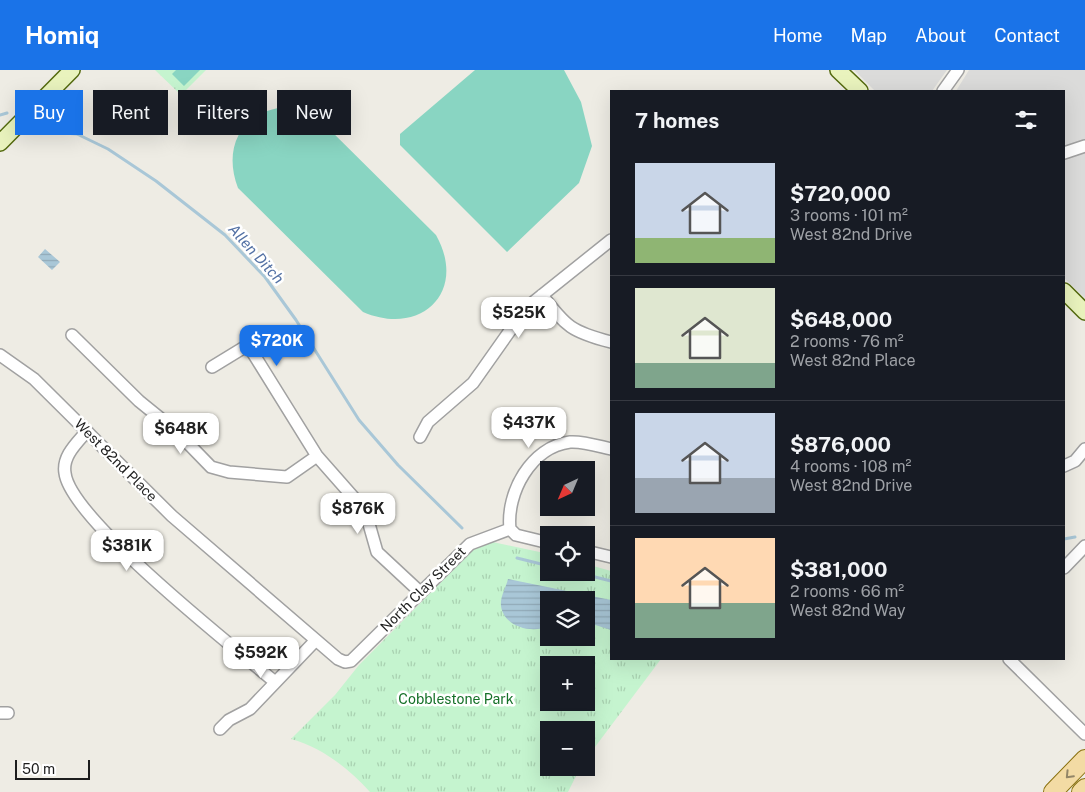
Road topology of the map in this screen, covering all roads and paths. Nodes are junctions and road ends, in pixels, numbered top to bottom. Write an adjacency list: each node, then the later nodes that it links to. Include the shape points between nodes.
1 (72, 70): 6 (street)
2 (838, 70): 4 (street)
3 (958, 70): 5 (street)
4 (859, 90)
5 (944, 90)
6 (0, 143)
7 (1085, 146): 8 (street)
8 (1065, 153)
9 (610, 241): 11 (street)
10 (1065, 292): 12 (street)
11 (542, 295): 14 (street, via 568,327); 18 (street, via 518,316 478,377 428,422)
12 (1085, 312)
13 (72, 335): 21 (street, via 138,401 176,431 211,468 287,477)
14 (610, 342)
15 (0, 355): 17 (street, West 82nd Place, via 34,380)
16 (212, 367): 21 (street, via 248,345)
17 (87, 431): 30 (street, West 82nd Place, via 172,516); 33 (street, via 71,450 65,465 67,481 80,505 151,576)
18 (420, 437)
19 (1085, 449): 22 (street)
20 (610, 450): 23 (street, via 569,442 542,454 529,466 516,486 510,506)
21 (317, 456): 29 (street, via 367,518 377,552)
22 (1065, 466)
23 (510, 529): 24 (street, via 516,535); 29 (street, North Clay Street, via 470,544)
24 (540, 541)
25 (1085, 546): 28 (street)
26 (595, 553): 27 (street)
27 (610, 557)
28 (1065, 567)
29 (420, 592): 32 (street, North Clay Street, via 351,661)
30 (316, 640): 32 (street, West 82nd Place); 33 (street)
31 (1010, 660): 35 (street)
32 (345, 662)
33 (275, 682): 34 (street, via 250,709)
34 (220, 729)
35 (1085, 734)
36 (1085, 759): 38 (main road, one-way to 38)
37 (1085, 788): 39 (main road)
38 (1052, 792)
39 (1081, 792)

